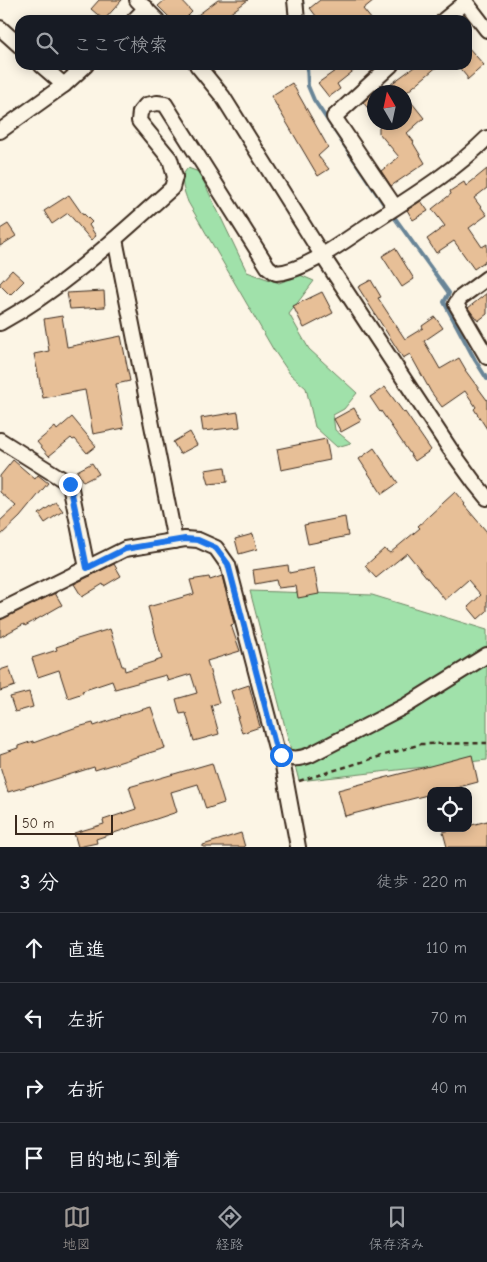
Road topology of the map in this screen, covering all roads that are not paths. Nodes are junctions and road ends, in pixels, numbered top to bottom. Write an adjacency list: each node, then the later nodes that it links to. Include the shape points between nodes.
1 (295, 0): 5 (street)
2 (465, 1): 6 (street); 8 (street)
3 (142, 4): 4 (street)
4 (152, 15)
5 (296, 15)
6 (450, 15)
7 (0, 28): 9 (street)
8 (487, 30)
9 (15, 42)
10 (47, 70): 14 (street)
11 (80, 70): 14 (street)
12 (201, 70): 19 (street, via 223,97)
13 (385, 70): 17 (street, via 334,117)
14 (64, 85): 15 (street)
15 (0, 131)
16 (487, 138): 17 (street, via 469,156)
17 (395, 207): 19 (street)
18 (115, 239): 19 (street, via 172,188 175,177 170,159 139,121 140,112 146,105 157,103 165,104 268,267 276,273 287,272); 21 (street, via 70,277); 25 (street)
19 (322, 255): 24 (street, via 450,449)
20 (487, 278): 22 (street, via 456,304)
21 (0, 323)
22 (487, 357)
23 (0, 440): 26 (street, via 70,484)
24 (487, 498)
25 (175, 541): 26 (street, via 125,549); 29 (street, via 198,540 216,548 228,564 276,748)
26 (87, 568): 27 (street)
27 (0, 611)
28 (487, 655): 29 (street, via 407,705 310,755 297,759)
29 (281, 755): 30 (street)
30 (294, 846)

